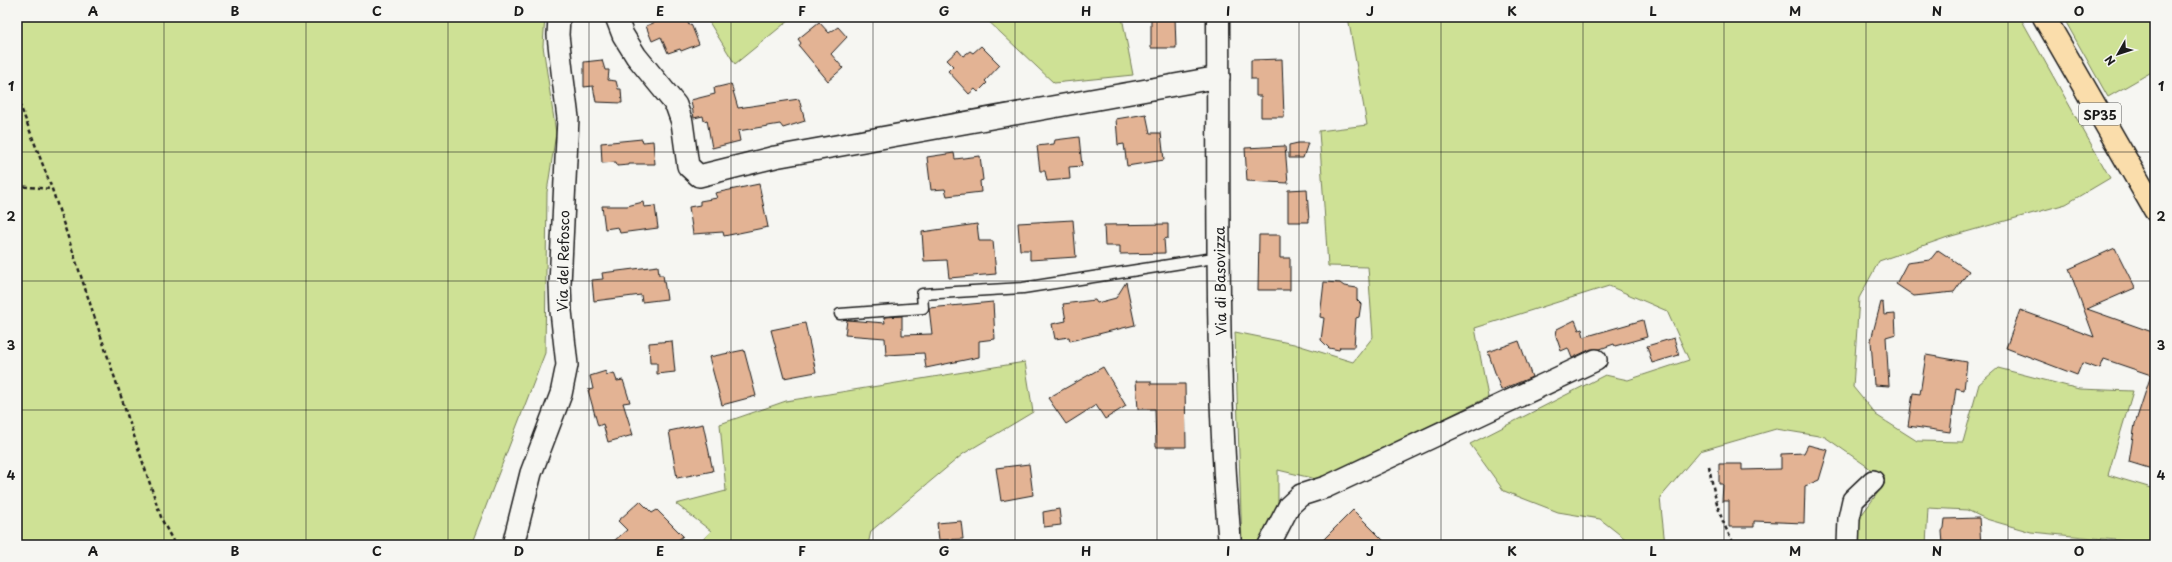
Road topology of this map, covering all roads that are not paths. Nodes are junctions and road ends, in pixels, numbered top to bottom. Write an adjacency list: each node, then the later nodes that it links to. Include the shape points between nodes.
1 (560, 17): 11 (street, Via del Refosco, via 558,35 568,118 560,284 567,365 561,394 530,473)
2 (616, 17): 5 (street, via 636,56 676,104 682,122 688,166 698,176 775,157)
3 (1218, 17): 5 (main road, Via di Basovizza)
4 (2044, 17): 6 (main road, SP35)
5 (1218, 77): 7 (main road, Via di Basovizza)
6 (2155, 210)
7 (1220, 257): 8 (lane, via 1023,288 922,294 923,308); 12 (main road, Via di Basovizza, via 1224,477)
8 (840, 314)
9 (1596, 360): 13 (street, via 1326,487 1301,495 1289,506)
10 (1873, 481): 14 (street, via 1853,500)
11 (512, 545)
12 (1230, 545)
13 (1269, 545)
14 (1848, 545)

